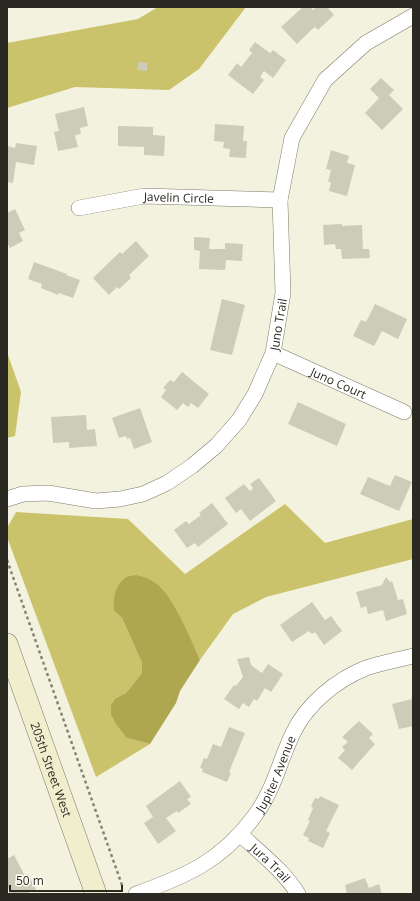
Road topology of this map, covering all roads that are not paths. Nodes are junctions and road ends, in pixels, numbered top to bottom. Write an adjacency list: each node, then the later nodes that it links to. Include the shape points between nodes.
1 (413, 16): 2 (street, Juno Trail, via 366,43 325,80 292,138)
2 (280, 200): 3 (street, Javelin Circle, via 144,196); 4 (street, Juno Trail, via 283,293)
3 (80, 208)
4 (273, 352): 5 (street, Juno Court); 6 (street, Juno Trail, via 255,394 239,420 216,446 166,483 143,494 120,500 96,501 48,493 22,494)
5 (404, 412)
6 (7, 499)
7 (7, 644): 10 (street, 205th Street West)
8 (413, 656): 9 (street, Jupiter Avenue, via 379,664 350,676 327,690 308,710 293,733 266,798)
9 (240, 834): 11 (street, Jupiter Avenue, via 202,866); 12 (street, Jura Trail, via 287,879)
10 (96, 894)
11 (136, 894)
12 (298, 894)

